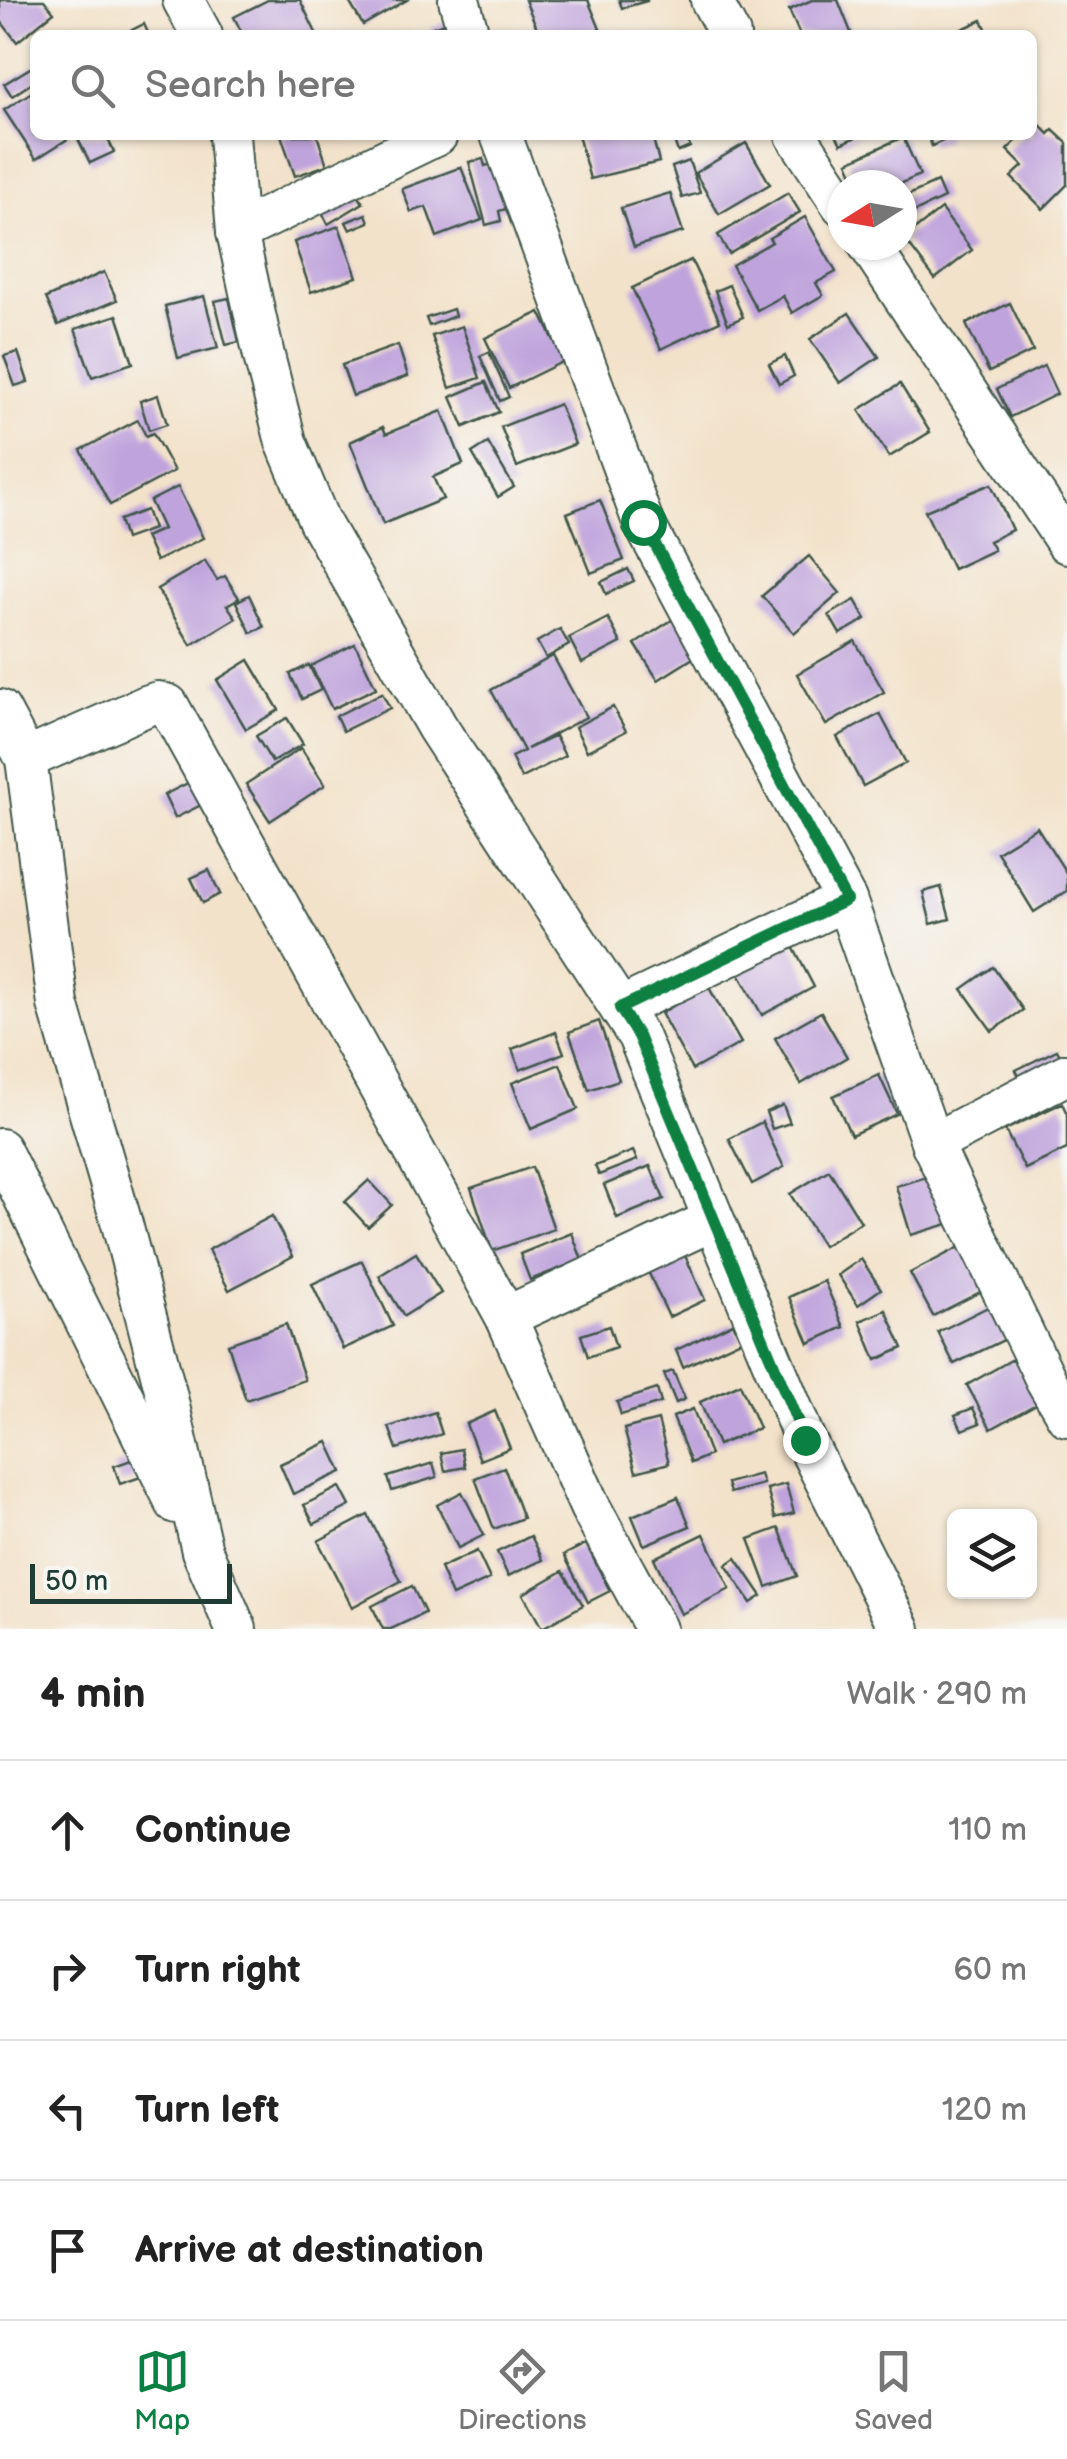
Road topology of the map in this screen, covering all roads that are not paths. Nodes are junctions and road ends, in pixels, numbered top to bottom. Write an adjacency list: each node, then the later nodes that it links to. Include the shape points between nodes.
1 (183, 0): 3 (street)
2 (459, 0): 4 (street)
3 (199, 30)
4 (468, 30)
5 (229, 140): 10 (street)
6 (427, 140): 10 (street)
7 (503, 140): 15 (street, via 643,522)
8 (799, 140): 9 (street)
9 (827, 182)
10 (237, 232): 16 (street, via 286,442 319,521 437,727)
11 (879, 260): 12 (street)
12 (1067, 543)
13 (0, 710): 14 (street)
14 (26, 759): 21 (street, via 146,706 168,705); 23 (street, via 58,1004 122,1224)
15 (846, 900): 16 (street); 18 (street)
16 (620, 1008): 20 (street, via 638,1036)
17 (1067, 1074): 18 (street)
18 (932, 1144): 22 (street)
19 (0, 1149): 23 (street)
20 (713, 1220): 21 (street); 26 (street, via 805,1440)
21 (506, 1317): 25 (street, via 590,1506)
22 (1067, 1416)
23 (202, 1551): 24 (street)
24 (236, 1629)
25 (656, 1629)
26 (900, 1629)

